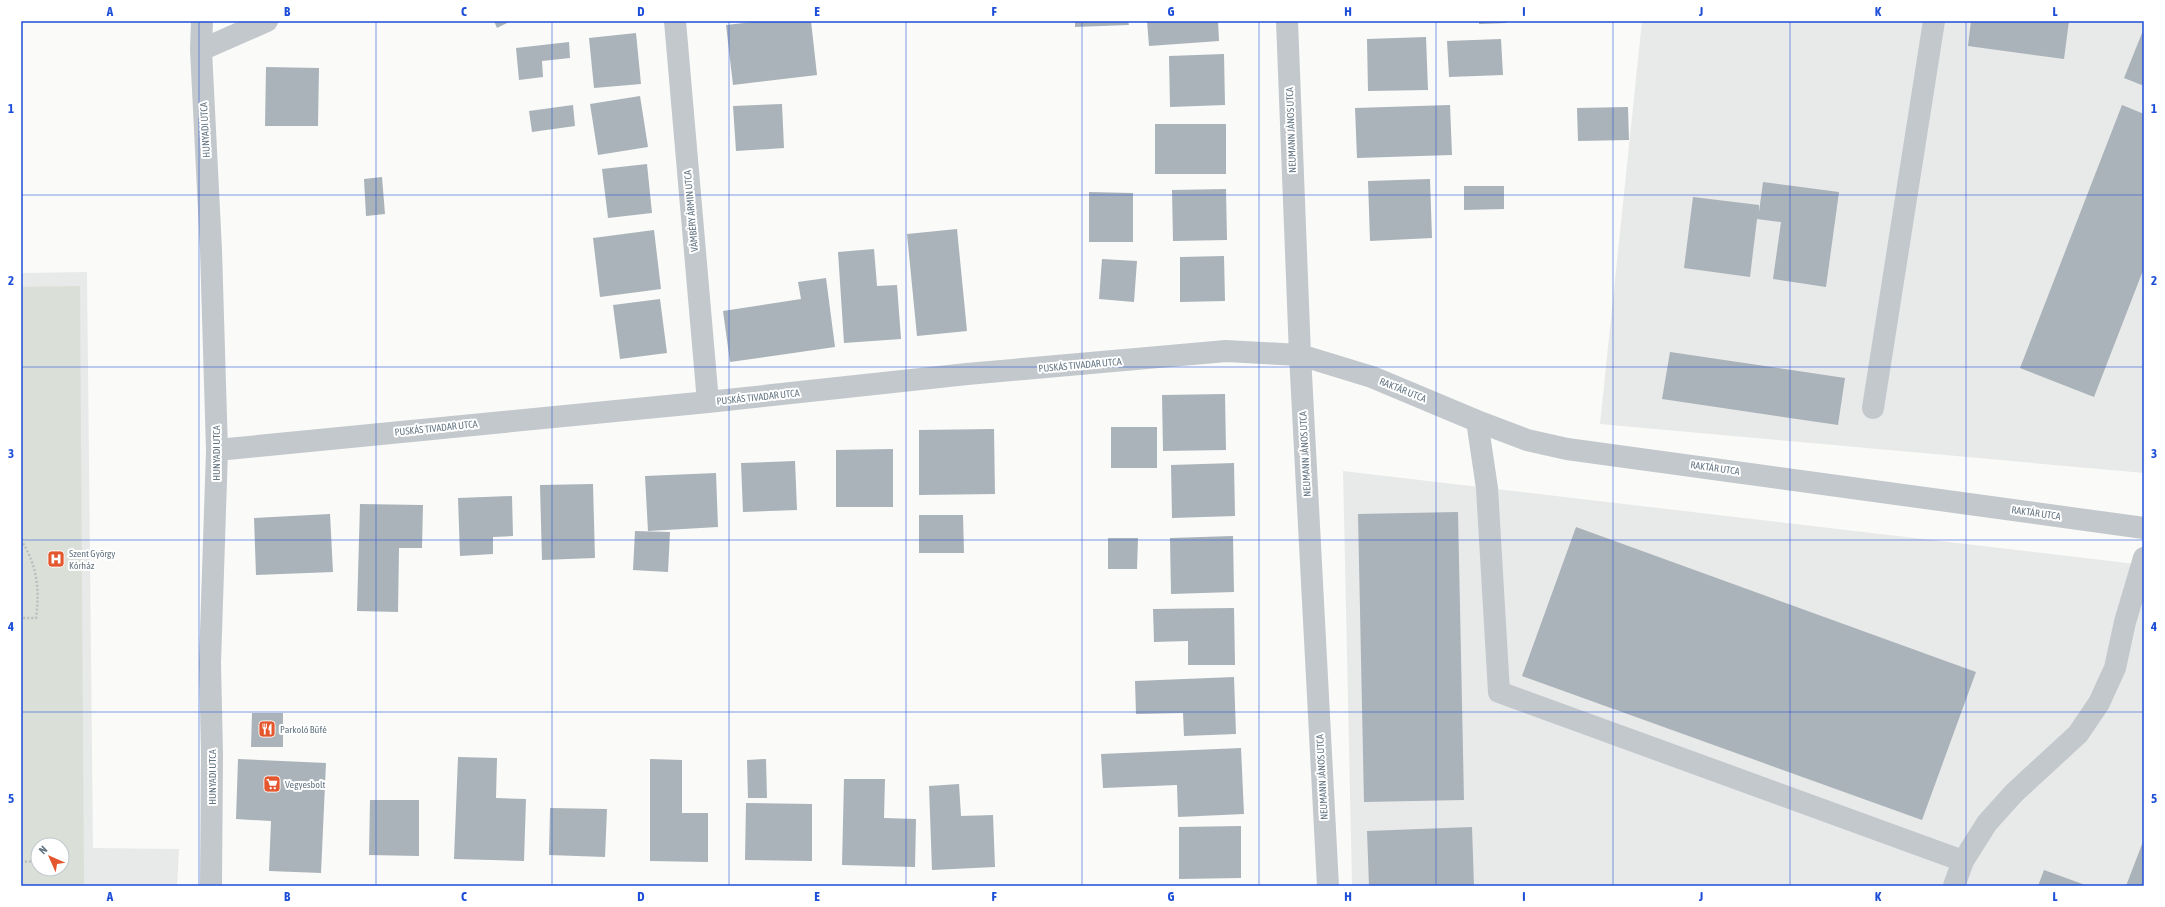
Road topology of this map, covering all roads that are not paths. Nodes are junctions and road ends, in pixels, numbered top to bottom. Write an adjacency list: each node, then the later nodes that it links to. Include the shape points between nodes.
1 (202, 21): 6 (street, HUNYADI UTCA)
2 (267, 21): 6 (street)
3 (675, 21): 8 (street, VÁMBÉRY ÁRMIN UTCA)
4 (1287, 21): 7 (street, NEUMANN JÁNOS UTCA)
5 (1934, 21): 9 (street)
6 (201, 50): 11 (street, HUNYADI UTCA)
7 (1300, 355): 8 (street, PUSKÁS TIVADAR UTCA, via 1226,351 967,374); 10 (street, RAKTÁR UTCA, via 1372,377); 16 (street, NEUMANN JÁNOS UTCA)
8 (708, 402): 11 (street, PUSKÁS TIVADAR UTCA)
9 (1873, 408)
10 (1477, 421): 12 (street, RAKTÁR UTCA, via 1527,440 1567,449); 14 (street, via 1487,488 1499,692)
11 (217, 450): 15 (street, HUNYADI UTCA, via 210,663)
12 (2144, 528)
13 (2144, 558): 14 (street, via 2114,668 2099,703 2078,734 2014,793 1987,823)
14 (1963, 861): 17 (street)
15 (211, 886)
16 (1328, 886)
17 (1954, 886)

